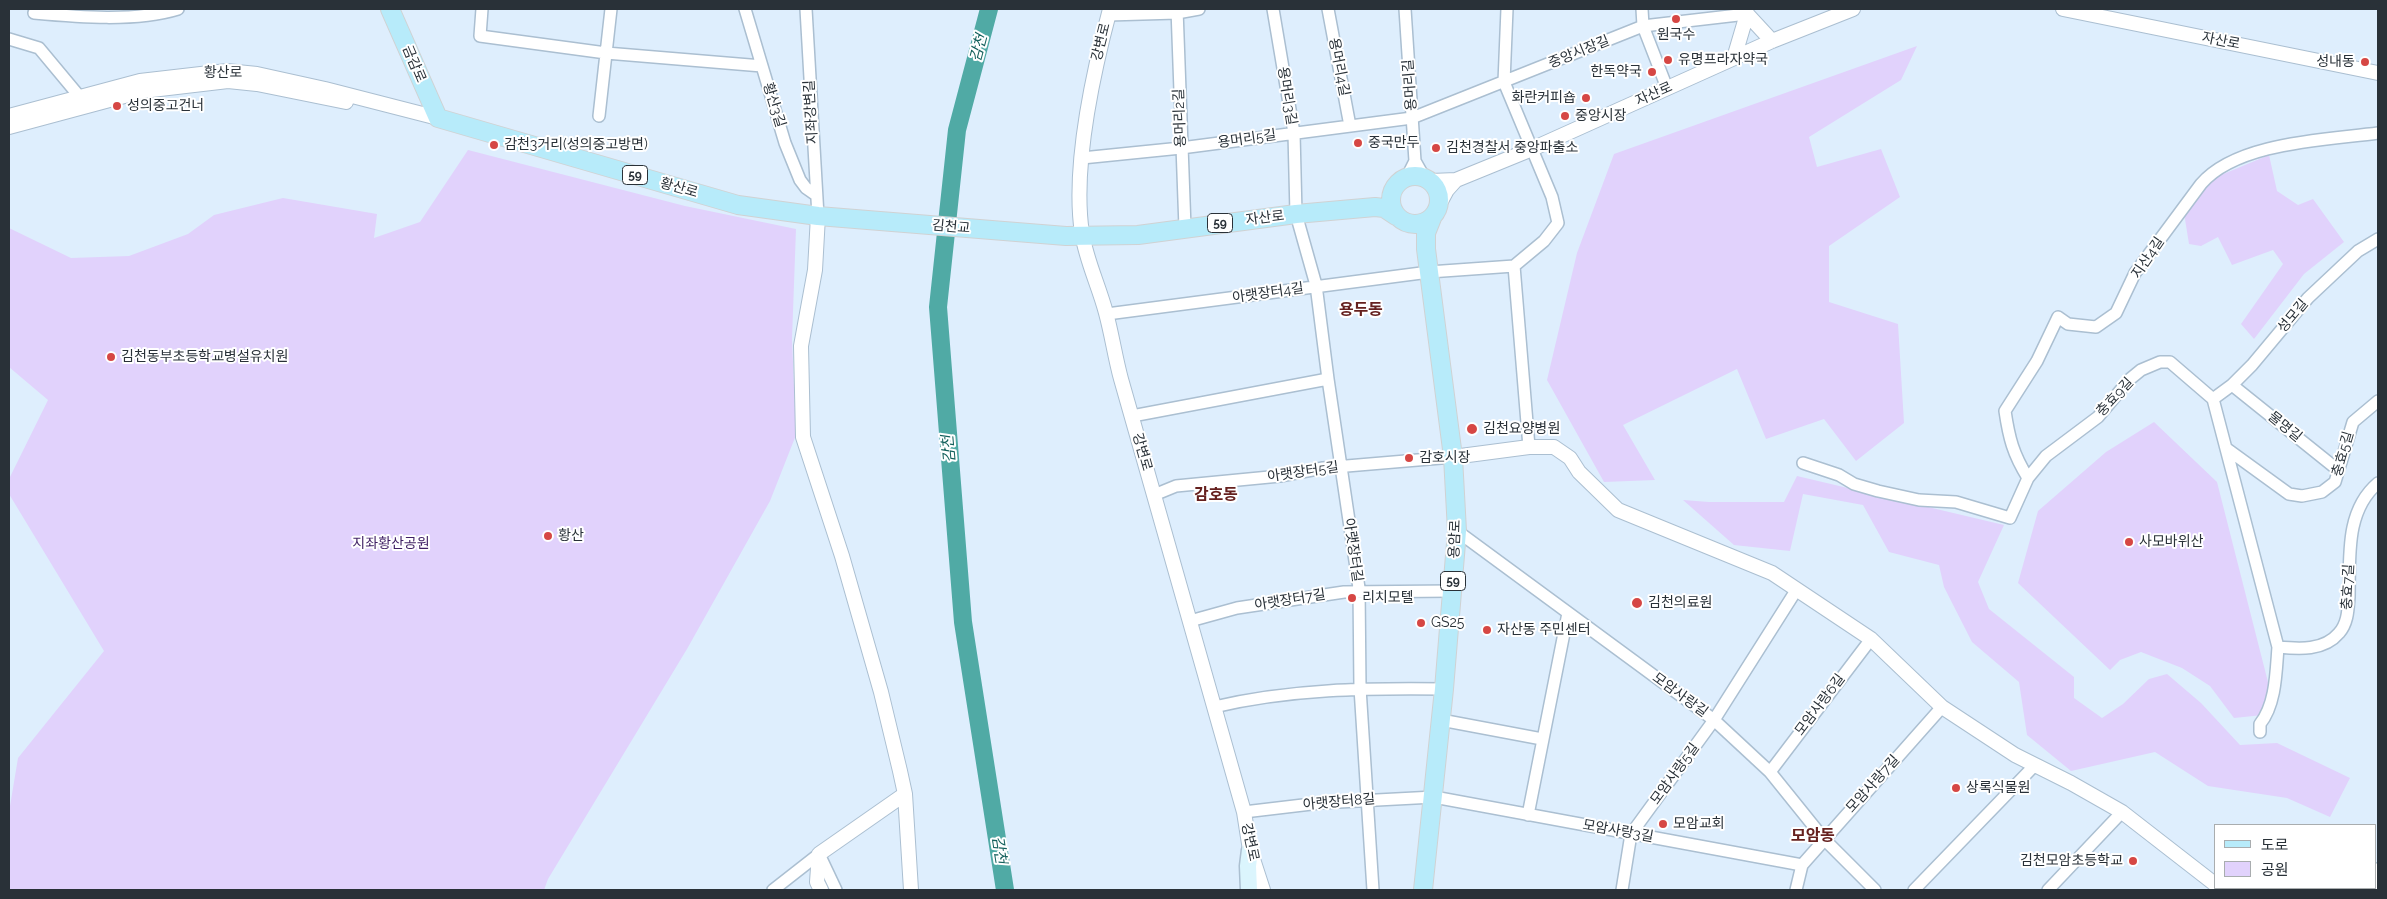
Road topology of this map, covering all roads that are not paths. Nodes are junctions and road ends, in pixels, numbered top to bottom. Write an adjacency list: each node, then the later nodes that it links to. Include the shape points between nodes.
1 (178, 9): 19 (street, via 87,18)
2 (390, 9): 32 (main road, 금감로)
3 (482, 9): 23 (street, via 480,36)
4 (611, 9): 23 (street)
5 (744, 9): 25 (street, 황산3길)
6 (806, 9): 44 (street, 지좌강변길)
7 (1199, 9): 15 (street)
8 (1273, 9): 36 (street, 용머리3길)
9 (1328, 9): 34 (street, 용머리4길)
10 (1405, 9): 33 (street, 용머리길)
11 (1507, 9): 27 (street)
12 (1642, 9): 20 (street)
13 (1853, 9): 22 (street, 자산로)
14 (2063, 9): 18 (street, 자산로)
15 (1177, 11): 17 (street); 38 (street, 용머리2길)
16 (1747, 11): 20 (street, 중앙시장길); 22 (street); 24 (street)
17 (1109, 12): 40 (street, 강변로, via 1095,68)
18 (2098, 12): 26 (street, 자산로)
19 (34, 13)
20 (1643, 26): 27 (street, 중앙시장길); 28 (street)
21 (9, 39): 29 (street, via 39,48)
22 (1772, 41): 24 (street, 자산로)
23 (606, 53): 25 (street); 31 (street)
24 (1734, 58): 28 (street, 자산로)
25 (762, 66): 44 (street, 황산3길, via 785,143 800,180)
26 (2378, 73)
27 (1504, 82): 33 (street, 중앙시장길); 39 (street)
28 (1667, 88): 39 (street, 자산로)
29 (79, 96): 30 (street, 황산로); 32 (street, 황산로, via 140,81 227,71 316,86)
30 (9, 116)
31 (599, 116)
32 (438, 118): 35 (street, 황산로, via 228,81 143,91); 48 (main road, 황산로 / 59, via 738,205)
33 (1412, 118): 34 (street, 용머리5길); 41 (street, 용머리길)
34 (1350, 126): 36 (street, 용머리5길)
35 (9, 127)
36 (1294, 133): 38 (street, 용머리5길); 47 (street, 용머리3길)
37 (2378, 133): 70 (street, 지산4길, via 2275,148 2221,168 2201,184 2135,272 2116,313 2096,327 2068,324 2058,317 2037,361 2005,411 2010,442)
38 (1181, 148): 40 (street, 용머리5길); 51 (street, 용머리2길)
39 (1532, 149): 42 (street, 자산로); 55 (street, via 1552,197 1558,223 1544,241)
40 (1082, 158): 52 (street, 강변로, via 1080,218)
41 (1419, 174): 42 (street); 43 (main road, via 1400,181); 46 (main road, via 1440,195)
42 (1456, 180): 46 (street)
43 (1392, 193): 45 (main road); 50 (main road, via 1391,201)
44 (816, 195): 48 (street, 지좌강변길)
45 (1375, 207): 47 (main road, 자산로 / 59); 50 (main road, 59, via 1384,208)
46 (1436, 210): 50 (main road, via 1425,222); 54 (main road, 59, via 1426,232)
47 (1296, 214): 51 (main road, 자산로 / 59); 57 (street, 아랫장터길)
48 (818, 216): 49 (main road, 황산로 / 59); 91 (street, via 815,270 800,346 803,437 881,692)
49 (836, 217): 52 (main road, 김천교 / 59)
50 (1403, 220): 54 (main road, 59, via 1417,230)
51 (1185, 228): 52 (main road, 자산로 / 59, via 1138,235)
52 (1074, 236): 58 (street, 강변로)
53 (2378, 239): 60 (street, 성모길, via 2358,251 2308,298)
54 (1426, 249): 56 (main road, 용암로 / 59)
55 (1514, 266): 56 (street, 아랫장터4길); 64 (street)
56 (1429, 272): 57 (street, 아랫장터4길); 66 (main road, 용암로 / 59)
57 (1316, 286): 58 (street, 아랫장터4길); 59 (street, 아랫장터길)
58 (1107, 314): 63 (street, 강변로)
59 (1328, 379): 63 (street); 68 (street, 아랫장터길)
60 (2232, 385): 61 (street, 성모길); 69 (street, 물명길)
61 (2213, 399): 65 (street); 70 (street, 충효9길, via 2170,362 2160,362 2141,370 2098,417 2046,456)
62 (2378, 401): 69 (street, 충효5길, via 2353,422)
63 (1132, 416): 72 (street, 강변로)
64 (1529, 447): 66 (street); 74 (street, via 1554,447 1570,458 1579,472 1618,510 1772,573)
65 (2227, 450): 69 (street, 충효5길, via 2282,490 2295,495 2328,489 2335,482); 80 (street)
66 (1453, 457): 68 (street, 아랫장터5길); 73 (main road, 용암로 / 59)
67 (1803, 463): 70 (street, 충효9길, via 1862,486 1919,500 1956,502 2010,518)
68 (1341, 466): 72 (street, 아랫장터5길, via 1280,476 1176,486); 76 (street, 아랫장터길)
69 (2338, 470)
70 (2028, 478)
71 (2378, 483): 80 (street, 충효7길, via 2361,500 2355,516 2348,614 2344,627 2318,646 2299,649)
72 (1154, 495): 78 (street, 강변로)
73 (1457, 532): 75 (main road, 용암로 / 59); 77 (street, 모암사랑길)
74 (1797, 589): 79 (street); 86 (street, 모암사랑5길)
75 (1452, 591): 76 (street, 아랫장터7길); 82 (main road, 용암로 / 59)
76 (1359, 592): 78 (street, 아랫장터7길, via 1237,608); 81 (street, 아랫장터길)
77 (1568, 613): 86 (street, 모암사랑길); 88 (street)
78 (1190, 621): 83 (street, 강변로)
79 (1870, 639): 84 (street); 90 (street, 모암사랑6길)
80 (2278, 647): 87 (street, via 2275,682)
81 (1360, 688): 82 (street); 83 (street, via 1257,697); 93 (street, 아랫장터길)
82 (1444, 689): 85 (main road, 용암로 / 59)
83 (1214, 707): 94 (street, 강변로)
84 (1942, 708): 89 (street); 98 (street, 모암사랑7길)
85 (1441, 720): 88 (street); 92 (main road, 용암로 / 59)
86 (1714, 720): 90 (street, 모암사랑길); 97 (street, 모암사랑5길)
87 (2260, 732)
88 (1542, 738): 96 (street)
89 (2035, 765): 95 (street); 114 (street)
90 (1770, 772): 98 (street, 모암사랑길)
91 (905, 794): 100 (street); 106 (street)
92 (1434, 798): 93 (street, 아랫장터8길); 96 (street, 모암사랑3길); 110 (main road, 용암로 / 59)
93 (1368, 800): 94 (street, 아랫장터8길, via 1320,802); 109 (street, 아랫장터길)
94 (1244, 812): 99 (street, 강변로)
95 (2122, 812): 102 (street); 115 (street)
96 (1528, 815): 97 (street, 모암사랑3길)
97 (1631, 834): 101 (street, 모암사랑3길); 111 (street, 모암사랑5길)
98 (1824, 839): 101 (street, 모암사랑7길); 113 (street, 모암사랑길)
99 (1250, 850): 107 (main road); 108 (street, 강변로)
100 (819, 854): 103 (street); 104 (street, via 817,882); 105 (street)
101 (1802, 865): 112 (street, 모암사랑7길)
102 (2214, 883)
103 (773, 890)
104 (821, 890)
105 (836, 890)
106 (911, 890)
107 (1249, 890)
108 (1263, 890)
109 (1373, 890)
110 (1424, 890)
111 (1622, 890)
112 (1796, 890)
113 (1875, 890)
114 (1914, 890)
115 (2048, 890)

